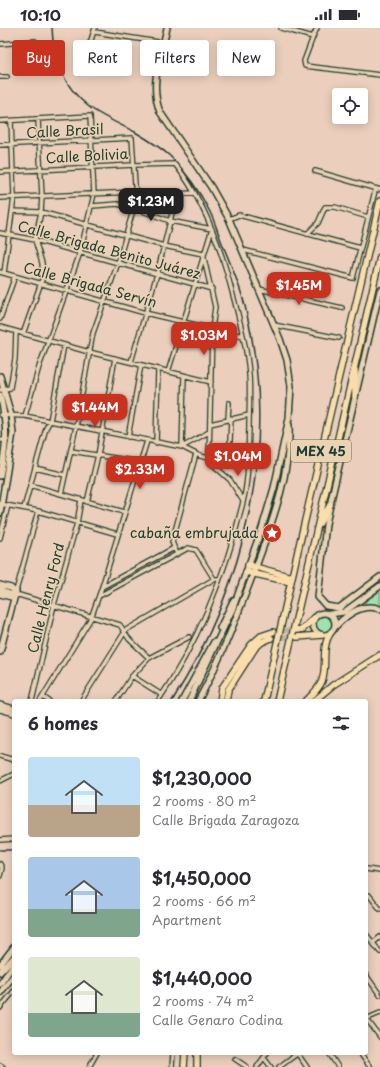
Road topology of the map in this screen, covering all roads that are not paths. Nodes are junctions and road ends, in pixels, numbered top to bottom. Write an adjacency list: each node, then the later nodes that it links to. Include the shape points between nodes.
1 (167, 28): 9 (main road)
2 (281, 28): 5 (street)
3 (317, 28): 6 (street)
4 (95, 30): 7 (street); 8 (street)
5 (292, 30): 6 (street)
6 (313, 37): 12 (street, via 304,60 305,66)
7 (92, 40)
8 (144, 40)
9 (165, 40)
10 (12, 43): 11 (street)
11 (0, 44)
12 (380, 75)
13 (156, 76): 43 (main road, via 157,104 160,112 211,187)
14 (0, 77): 15 (street)
15 (7, 77)
16 (38, 120): 18 (street); 19 (street, via 90,116); 20 (street)
17 (0, 121): 18 (street)
18 (11, 121): 21 (street)
19 (91, 141): 20 (street, Calle Brasil); 23 (street, Calle Brasil, via 132,138); 24 (street)
20 (39, 143): 21 (street, Calle Brasil); 25 (street)
21 (12, 145): 22 (street, Calle Brasil); 26 (street)
22 (0, 146)
23 (133, 165): 24 (street, Calle Bolivia); 31 (street, Calle Bolivia, via 175,164); 33 (street)
24 (93, 167): 25 (street, Calle Bolivia); 32 (street)
25 (40, 170): 26 (street, Calle Bolivia); 34 (street)
26 (13, 171): 28 (street, Calle Bolivia); 35 (street)
27 (315, 171): 29 (street)
28 (0, 172)
29 (378, 189): 42 (street)
30 (177, 193): 31 (street); 33 (street); 44 (street)
31 (194, 193): 46 (street)
32 (94, 194): 33 (street); 34 (street); 38 (street)
33 (135, 194): 39 (street)
34 (42, 196): 35 (street); 41 (street)
35 (14, 197): 36 (street); 40 (street)
36 (0, 198)
37 (380, 201): 147 (main road, MEX 45)
38 (92, 206): 39 (street, via 117,204); 45 (street)
39 (134, 208): 44 (street); 50 (street)
40 (12, 211): 41 (street); 49 (street)
41 (41, 212): 45 (street); 51 (street)
42 (368, 217): 48 (street, via 335,207 325,207 318,223); 53 (street)
43 (229, 219): 48 (street, via 239,215); 54 (main road)
44 (170, 221): 46 (street); 52 (street)
45 (88, 224): 50 (street); 55 (street)
46 (212, 230): 56 (street); 78 (street, via 233,291)
47 (0, 233): 49 (street, Calle Brigada Benito Juárez)
48 (307, 234): 53 (street)
49 (8, 235): 51 (street, Calle Brigada Benito Juárez); 59 (street)
50 (126, 235): 52 (street); 58 (street)
51 (35, 240): 55 (street, Calle Brigada Benito Juárez); 62 (street, via 42,263 44,278)
52 (164, 246): 56 (street); 60 (street)
53 (360, 248): 54 (street, via 354,278)
54 (243, 250): 65 (main road)
55 (80, 253): 58 (street, Calle Brigada Benito Juárez); 66 (street)
56 (203, 254): 63 (street); 64 (street)
57 (380, 257): 84 (main road, MEX 45)
58 (118, 263): 60 (street, Calle Brigada Benito Juárez); 68 (street)
59 (2, 272): 61 (street, Calle Brigada Servín)
60 (156, 274): 63 (street, Calle Brigada Benito Juárez); 70 (street)
61 (15, 276): 62 (street, Calle Brigada Servín); 71 (street)
62 (41, 284): 66 (street, Calle Brigada Servín); 77 (street)
63 (194, 284): 64 (street, Calle Brigada Benito Juárez); 72 (street)
64 (212, 289): 75 (street, via 215,307)
65 (259, 289): 69 (street); 73 (main road)
66 (66, 290): 68 (street, Calle Brigada Servín); 80 (street)
67 (380, 290): 94 (main road)
68 (105, 300): 70 (street, Calle Brigada Servín); 82 (street)
69 (342, 308)
70 (145, 313): 72 (street, Calle Brigada Servín); 85 (street)
71 (0, 319)
72 (183, 322): 75 (street, Calle Brigada Servín); 88 (street)
73 (274, 324): 79 (street); 101 (main road, via 290,378)
74 (0, 327): 76 (street)
75 (212, 329): 78 (street, Calle Brigada Servín); 91 (street)
76 (16, 332): 77 (street); 92 (street, via 10,388)
77 (23, 334): 80 (street)
78 (243, 336): 98 (street, via 248,365)
79 (339, 338)
80 (48, 340): 81 (street); 99 (street)
81 (64, 345): 82 (street); 102 (street)
82 (89, 352): 83 (street); 104 (street)
83 (115, 358): 85 (street); 105 (street)
84 (355, 361): 94 (main road); 135 (main road, MEX 45)
85 (131, 362): 86 (street)
86 (140, 365): 87 (street); 107 (street)
87 (158, 370): 88 (street); 112 (street)
88 (168, 372): 90 (street)
89 (0, 376): 92 (main road)
90 (184, 376): 91 (street); 113 (street)
91 (211, 382): 103 (street)
92 (2, 390): 97 (main road)
93 (0, 395): 96 (main road)
94 (355, 396): 129 (main road)
95 (229, 403): 100 (street)
96 (3, 415): 97 (street); 109 (main road)
97 (11, 415): 99 (street); 127 (main road, via 13,440)
98 (249, 415): 100 (street); 126 (street, via 248,464)
99 (24, 416): 102 (street)
100 (229, 418): 103 (street); 111 (street)
101 (288, 418): 140 (main road, via 274,488); 141 (main road, via 289,442 282,486)
102 (50, 421): 104 (street); 119 (street)
103 (210, 424): 106 (street)
104 (76, 426): 105 (street); 114 (street)
105 (102, 431): 107 (street); 116 (street)
106 (209, 432): 113 (street); 117 (street)
107 (128, 437): 110 (street)
108 (0, 440): 109 (street)
109 (7, 440): 121 (main road)
110 (147, 441): 112 (street); 118 (street)
111 (230, 441)
112 (156, 443): 113 (street)
113 (182, 447): 115 (street)
114 (71, 451): 116 (street); 120 (street)
115 (196, 454): 117 (street); 138 (street, via 172,539)
116 (98, 456): 118 (street); 125 (street)
117 (208, 458): 126 (street, via 230,480)
118 (140, 462): 132 (street)
119 (35, 468): 120 (street); 122 (street)
120 (65, 475): 123 (street)
121 (0, 476)
122 (30, 485): 123 (street); 130 (street)
123 (61, 494): 124 (street)
124 (81, 500): 125 (street); 134 (street, Calle Henry Ford)
125 (87, 502): 132 (street)
126 (243, 502): 146 (street, via 236,533)
127 (0, 504): 128 (street); 133 (main road)
128 (8, 505): 130 (street); 137 (street)
129 (330, 505): 135 (main road); 159 (main road, via 318,588 318,597)
130 (24, 508): 131 (street)
131 (38, 511): 134 (street); 154 (street)
132 (124, 512): 136 (street)
133 (0, 513)
134 (77, 522): 136 (street); 158 (street, Calle Henry Ford)
135 (315, 532): 191 (main road, MEX 45)
136 (117, 534): 150 (street)
137 (0, 538)
138 (174, 548): 139 (street); 150 (street)
139 (177, 554): 145 (street, via 188,548 194,549); 156 (street)
140 (248, 566): 141 (main road); 142 (main road)
141 (255, 568): 143 (main road); 147 (main road)
142 (246, 572): 143 (main road); 151 (main road)
143 (253, 574): 147 (main road); 153 (main road)
144 (380, 577): 159 (main road, via 339,608)
145 (214, 579): 146 (street); 166 (street)
146 (219, 579): 178 (street, via 188,654)
147 (291, 580): 190 (main road, MEX 45)
148 (0, 585): 154 (main road, via 11,588)
149 (380, 586): 161 (main road, via 344,612)
150 (102, 587): 156 (street)
151 (240, 587): 153 (main road); 157 (main road)
152 (0, 589): 154 (main road)
153 (247, 590): 187 (main road, via 225,648)
154 (15, 593): 155 (main road, via 10,597); 158 (street); 172 (main road)
155 (0, 594)
156 (100, 595): 162 (street)
157 (235, 599): 185 (main road); 186 (main road)
158 (54, 605): 162 (street); 180 (street, Calle Henry Ford)
159 (326, 606): 161 (main road)
160 (380, 608): 165 (main road, via 360,609 343,619)
161 (329, 614): 163 (main road, via 321,613); 165 (main road, via 335,621)
162 (91, 618): 166 (street, via 120,626); 179 (street)
163 (314, 618): 164 (main road, via 303,629); 168 (main road, via 314,628)
164 (297, 630)
165 (332, 630): 168 (main road); 192 (main road, via 324,647 322,680)
166 (125, 632): 174 (street); 182 (street)
167 (273, 632): 188 (main road, via 262,636 251,645 222,688)
168 (322, 635): 170 (main road)
169 (189, 637): 174 (street)
170 (297, 637)
171 (272, 638): 189 (main road, via 255,648)
172 (0, 652)
173 (380, 655): 176 (main road)
174 (149, 658): 177 (street)
175 (380, 659): 176 (main road)
176 (372, 660): 193 (main road)
177 (132, 676): 178 (street); 183 (street)
178 (162, 695): 184 (street)
179 (43, 697): 181 (street)
180 (32, 699)
181 (46, 699)
182 (83, 699)
183 (117, 699)
184 (159, 699)
185 (183, 699)
186 (190, 699)
187 (199, 699)
188 (221, 699)
189 (222, 699)
190 (264, 699)
191 (277, 699)
192 (308, 699)
193 (317, 699)
194 (0, 705): 195 (main road)
195 (12, 708)
196 (0, 709): 197 (main road)
197 (12, 712)
198 (0, 756): 199 (street)
199 (12, 759)
200 (12, 775): 201 (street)
201 (0, 781)
202 (12, 839): 203 (street)
203 (0, 840)
204 (0, 864): 207 (street)
205 (368, 869): 206 (street)
206 (379, 871)
207 (1, 874)
208 (368, 896): 209 (street)
209 (380, 909)
210 (368, 937): 212 (street)
211 (380, 937): 212 (street)
212 (373, 943): 214 (street)
213 (12, 949): 216 (main road)
214 (380, 952)
215 (12, 959): 218 (main road)
216 (0, 964)
217 (12, 967): 221 (main road)
218 (0, 972)
219 (12, 978): 222 (main road)
220 (368, 979): 224 (street)
221 (0, 984)
222 (0, 993)
223 (12, 993): 225 (street)
224 (380, 995)
225 (0, 1008)
226 (380, 1013): 227 (street)
227 (368, 1018)
228 (368, 1022): 229 (street)
229 (380, 1037)
230 (96, 1055): 243 (street)
231 (173, 1055): 244 (street)
232 (185, 1055): 245 (main road)
233 (198, 1055): 246 (main road)
234 (266, 1055): 239 (street)
235 (294, 1055): 250 (street)
236 (298, 1055): 251 (street)
237 (330, 1055): 252 (street)
238 (361, 1055): 253 (street)
239 (264, 1058): 248 (street); 249 (street)
240 (235, 1059): 247 (street)
241 (0, 1065): 242 (street)
242 (3, 1067)
243 (89, 1067)
244 (172, 1067)
245 (184, 1067)
246 (197, 1067)
247 (247, 1067)
248 (257, 1067)
249 (271, 1067)
250 (279, 1067)
251 (307, 1067)
252 (338, 1067)
253 (370, 1067)

